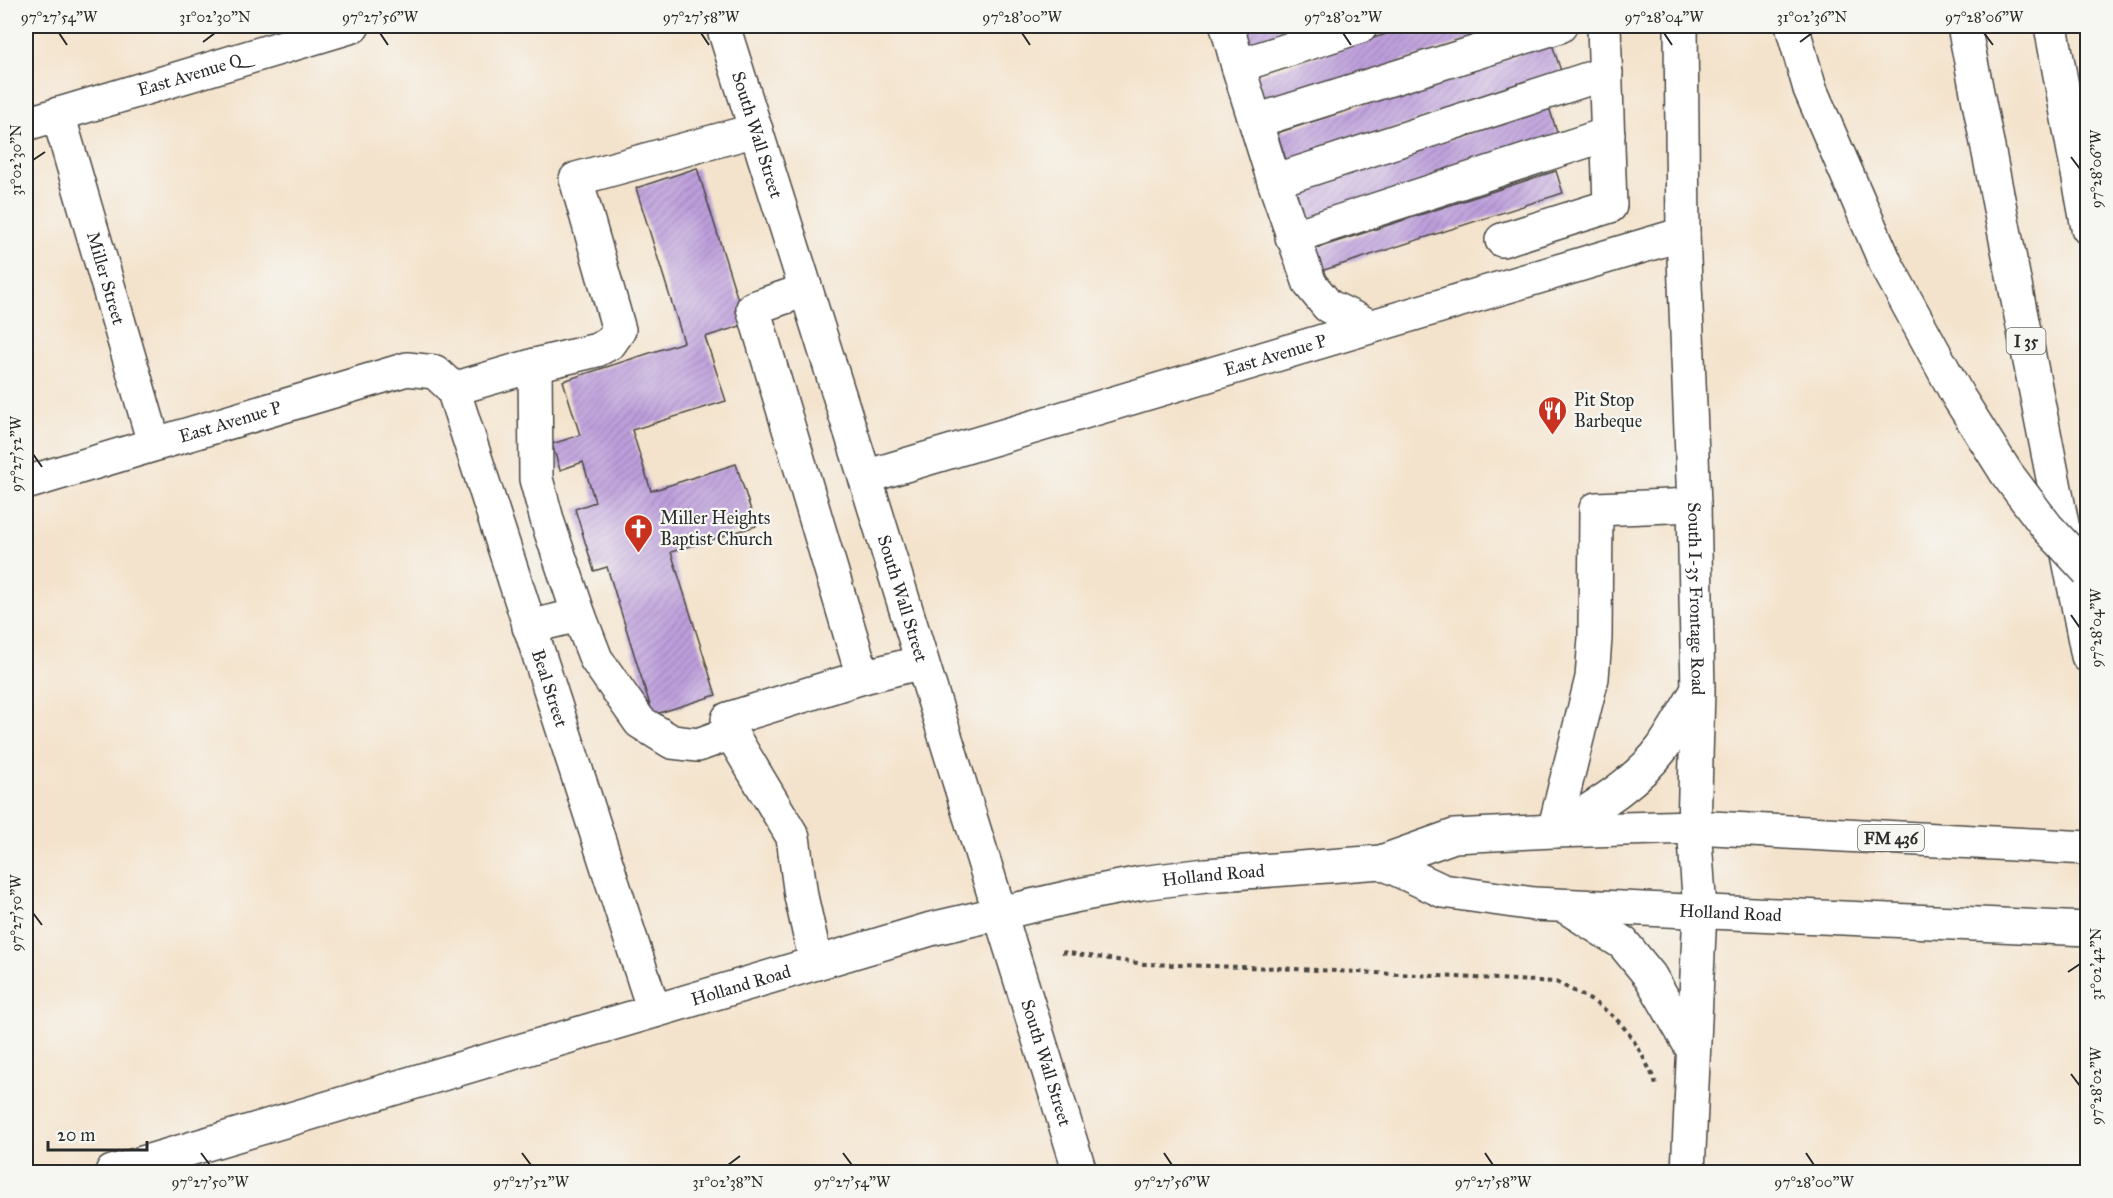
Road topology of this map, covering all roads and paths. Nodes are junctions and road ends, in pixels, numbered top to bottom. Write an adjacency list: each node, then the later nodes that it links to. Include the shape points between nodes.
1 (353, 26): 14 (main road, East Avenue Q)
2 (723, 26): 17 (main road, South Wall Street)
3 (1227, 26): 12 (main road)
4 (1361, 26): 12 (main road)
5 (1560, 26): 15 (main road)
6 (1604, 26): 13 (main road)
7 (1681, 26): 22 (main road, South I-35 Frontage Road)
8 (1792, 26): 33 (main road, bridge, via 1810,89 1886,264 1959,398 2007,474 2047,527)
9 (1958, 26): 18 (main road)
10 (1964, 26): 18 (main road, I 35)
11 (2054, 36): 21 (main road)
12 (1238, 66): 15 (main road)
13 (1606, 73): 19 (main road); 20 (main road)
14 (58, 114): 16 (main road, East Avenue Q); 29 (main road, Miller Street)
15 (1256, 121): 20 (main road)
16 (26, 124)
17 (756, 130): 25 (main road, South Wall Street); 27 (main road, via 576,179 619,330 610,343 597,350)
18 (1985, 133): 36 (main road, I 35)
19 (1608, 134): 23 (main road); 24 (main road, via 1610,206)
20 (1274, 181): 23 (main road)
21 (2088, 228)
22 (1683, 234): 26 (main road, East Avenue P); 32 (main road, South I-35 Frontage Road)
23 (1292, 237): 26 (main road, via 1310,284 1328,306)
24 (1502, 240)
25 (806, 290): 30 (main road, South Wall Street); 38 (main road, via 753,308)
26 (1370, 326): 30 (main road, East Avenue P)
27 (535, 365): 28 (main road); 34 (main road, via 536,479)
28 (444, 381): 29 (main road, East Avenue P, via 407,369); 35 (main road, Beal Street)
29 (154, 443): 31 (main road, East Avenue P)
30 (865, 477): 37 (main road, South Wall Street)
31 (26, 483)
32 (1694, 505): 39 (main road, South I-35 Frontage Road); 42 (main road, via 1596,509 1592,678)
33 (2088, 571)
34 (579, 615): 35 (main road); 40 (main road, via 596,659 640,722 672,742 698,745)
35 (529, 627): 51 (main road, Beal Street)
36 (2088, 656)
37 (922, 662): 38 (main road); 47 (main road, South Wall Street)
38 (863, 677): 40 (main road, via 728,719)
39 (1698, 690): 41 (main road, South I-35 Frontage Road); 42 (main road, via 1662,748 1630,781)
40 (731, 733): 50 (main road, via 793,837)
41 (1694, 827): 42 (main road, Holland Road / FM 436); 43 (main road, Holland Road / FM 436); 46 (main road, South I-35 Frontage Road)
42 (1554, 831): 44 (main road, Holland Road / FM 436, via 1454,836)
43 (2088, 848)
44 (1382, 862): 45 (main road, Holland Road / FM 436, via 1443,891); 47 (main road, Holland Road / FM 436, via 1141,883)
45 (1565, 906): 46 (main road, Holland Road / FM 436); 52 (main road, via 1623,944 1650,976)
46 (1700, 910): 48 (main road, Holland Road / FM 436); 52 (main road, South I-35 Frontage Road)
47 (999, 913): 50 (main road, Holland Road / FM 436); 55 (main road, South Wall Street)
48 (2088, 929)
49 (1062, 952): 53 (path, via 1144,964 1556,982 1591,999 1615,1017 1638,1045)
50 (816, 963): 51 (main road, Holland Road / FM 436)
51 (654, 1011): 54 (main road, Holland Road / FM 436)
52 (1693, 1050): 56 (main road, South I-35 Frontage Road)
53 (1657, 1092)
54 (112, 1173)
55 (1080, 1173)
56 (1688, 1173)

